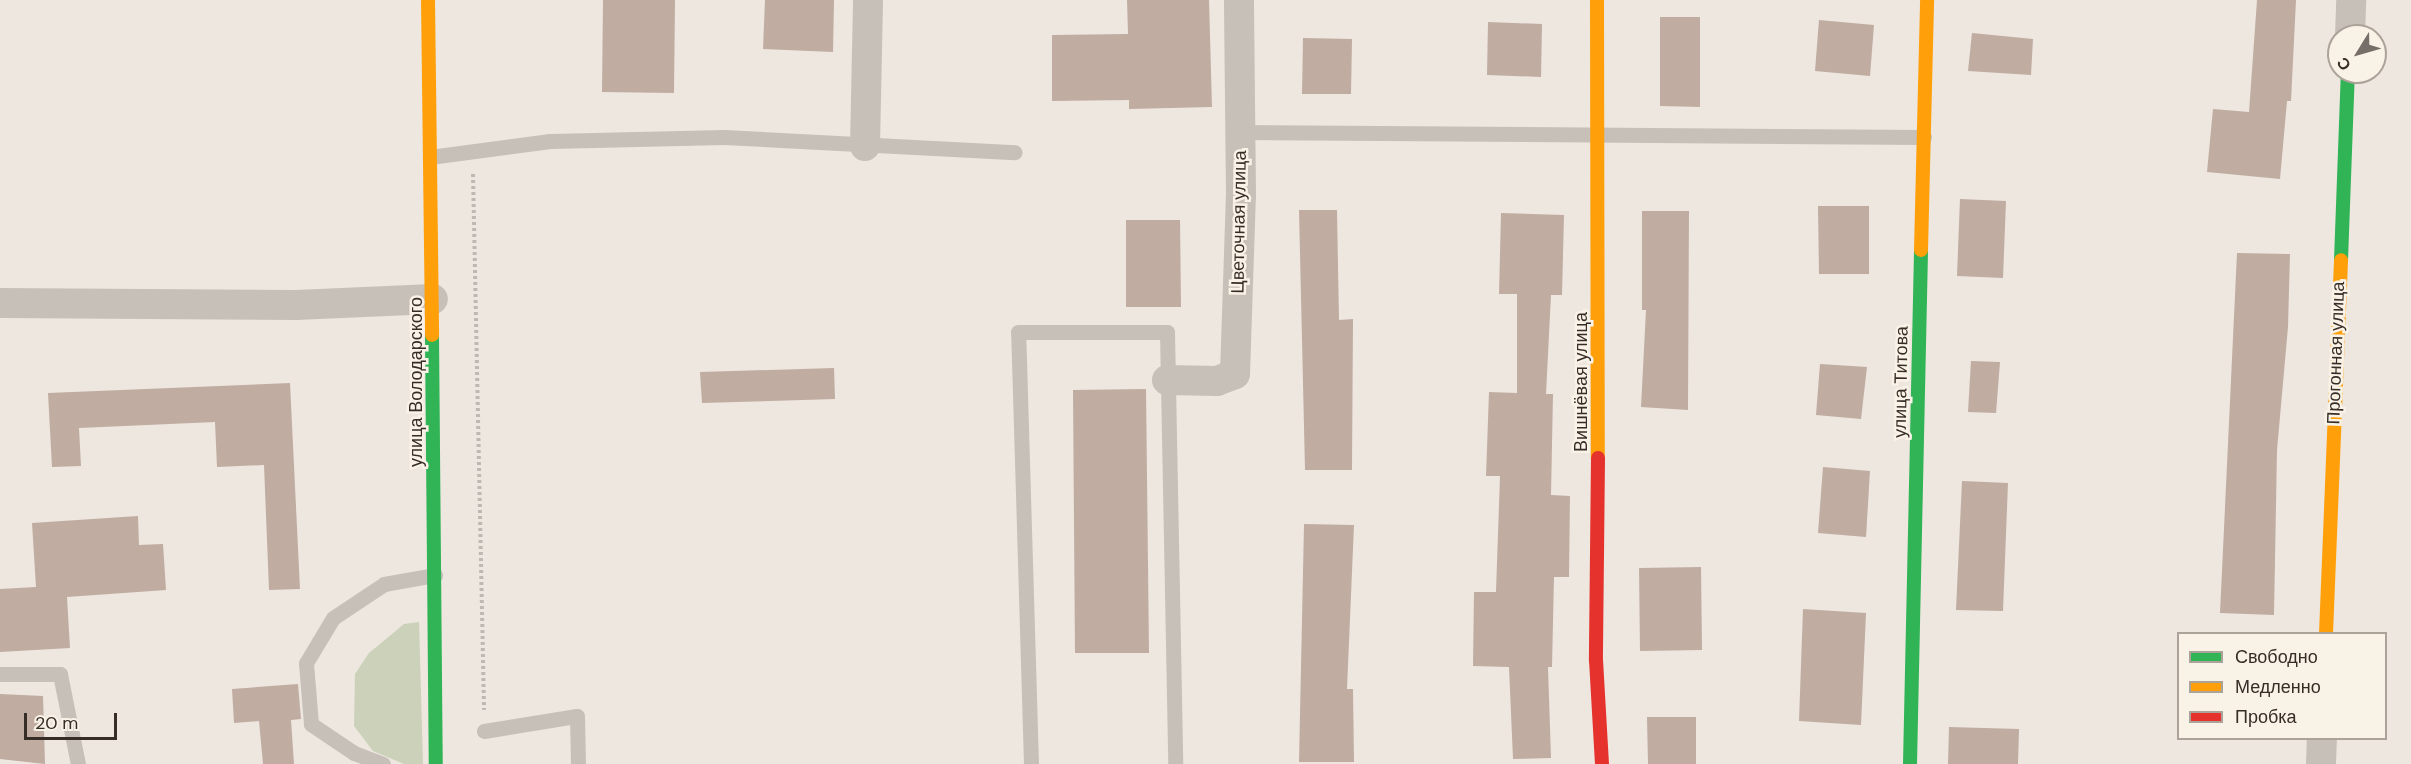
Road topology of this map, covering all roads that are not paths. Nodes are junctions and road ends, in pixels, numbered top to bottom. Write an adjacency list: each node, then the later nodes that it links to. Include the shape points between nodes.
1 (428, 0): 14 (street, улица Володарского)
2 (868, 0): 12 (street)
3 (1239, 0): 9 (street, Цветочная улица)
4 (1597, 0): 10 (street, Вишнёвая улица)
5 (1927, 0): 11 (street, улица Титова)
6 (2351, 0): 7 (street)
7 (2350, 24)
8 (2348, 84): 19 (street, Прогонная улица)
9 (1240, 132): 10 (lane); 17 (street, Цветочная улица, via 1235,374 1218,381)
10 (1600, 135): 11 (lane); 29 (street, Вишнёвая улица, via 1596,660)
11 (1924, 136): 30 (street, улица Титова)
12 (865, 146): 13 (lane); 14 (lane, via 800,138 550,141)
13 (1015, 152)
14 (430, 157): 15 (street, улица Володарского)
15 (433, 299): 16 (street, via 296,304); 18 (street, улица Володарского)
16 (0, 303)
17 (1167, 380): 27 (lane, via 1167,332 1018,332); 28 (lane)
18 (435, 575): 24 (lane, via 384,584 333,618 306,663 311,724 354,753); 25 (street, улица Володарского)
19 (2326, 632)
20 (0, 674): 23 (lane, via 60,674)
21 (484, 731): 26 (lane, via 577,716)
22 (2322, 740): 31 (street)
23 (78, 764)
24 (383, 764)
25 (436, 764)
26 (578, 764)
27 (1031, 764)
28 (1175, 764)
29 (1602, 764)
30 (1910, 764)
31 (2321, 764)

